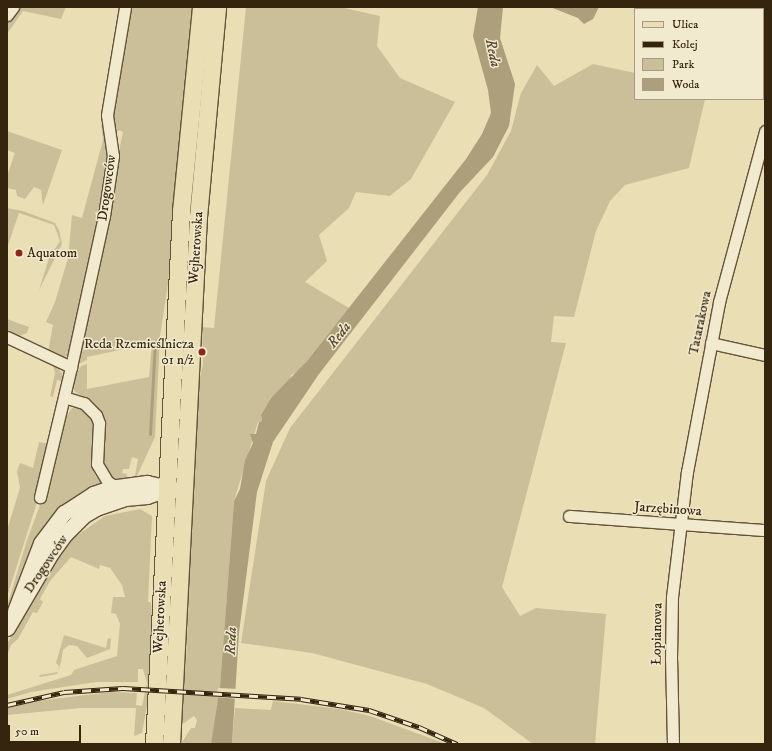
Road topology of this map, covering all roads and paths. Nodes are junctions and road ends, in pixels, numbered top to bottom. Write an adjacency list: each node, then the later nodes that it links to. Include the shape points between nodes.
1 (13, 7): 5 (street)
2 (124, 7): 10 (street, Drogowców, via 107,115 113,156 104,216)
3 (201, 7): 13 (main road, Wejherowska, via 181,211)
4 (217, 7): 14 (main road, Wejherowska, via 198,217)
5 (7, 15)
6 (765, 131): 8 (street, Tatarakowa, via 735,235)
7 (7, 337): 10 (street)
8 (711, 342): 9 (street); 17 (street, Tatarakowa)
9 (765, 355)
10 (71, 367): 11 (street, Drogowców)
11 (64, 398): 12 (street, via 84,403 96,415 97,464 108,482); 15 (street)
12 (117, 487): 13 (street, Drogowców, via 148,483); 19 (street, Drogowców, via 93,494 77,503 51,528 34,557)
13 (167, 490): 14 (street); 19 (street, Drogowców, via 147,496 125,498 84,515 51,553); 21 (main road, Wejherowska)
14 (184, 490): 22 (main road, Wejherowska)
15 (40, 497)
16 (569, 516): 17 (street, Jarzębinowa)
17 (680, 525): 18 (street, Jarzębinowa); 23 (street, Łopianowa, via 671,628)
18 (765, 530)
19 (15, 611): 20 (street, Drogowców)
20 (7, 628)
21 (154, 744)
22 (171, 744)
23 (673, 744)

